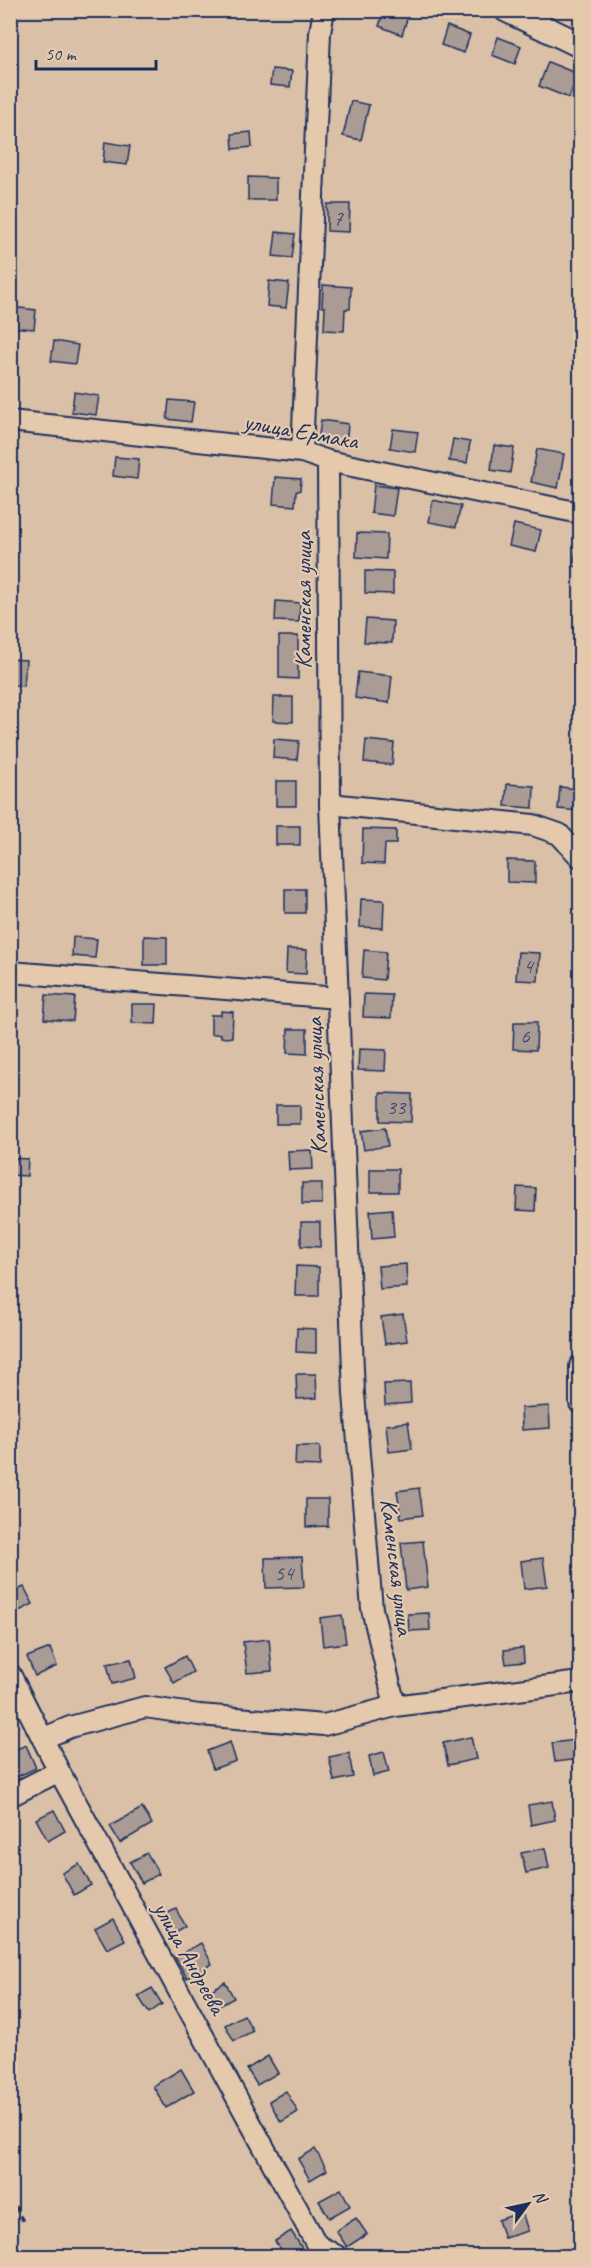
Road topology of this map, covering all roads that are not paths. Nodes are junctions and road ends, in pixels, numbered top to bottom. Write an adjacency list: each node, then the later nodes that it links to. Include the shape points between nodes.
1 (324, 10): 5 (street)
2 (507, 10): 3 (main road)
3 (580, 45)
4 (10, 421): 5 (street, улица Ермака)
5 (302, 452): 6 (street, улица Ермака)
6 (328, 461): 7 (street, улица Ермака); 8 (street, Каменская улица)
7 (580, 513)
8 (330, 804): 9 (street, via 533,825 559,834); 11 (street, Каменская улица)
9 (580, 857)
10 (10, 972): 11 (street)
11 (338, 998): 16 (street, Каменская улица, via 354,1394 372,1609)
12 (580, 1366): 13 (street)
13 (580, 1403)
14 (10, 1674): 17 (street, улица Андреева)
15 (580, 1682): 16 (street)
16 (395, 1706): 17 (street, via 324,1725 145,1707)
17 (44, 1738): 18 (street, улица Андреева)
18 (59, 1771): 19 (street); 20 (street, улица Андреева, via 317,2245)
19 (10, 1796)
20 (337, 2256)

